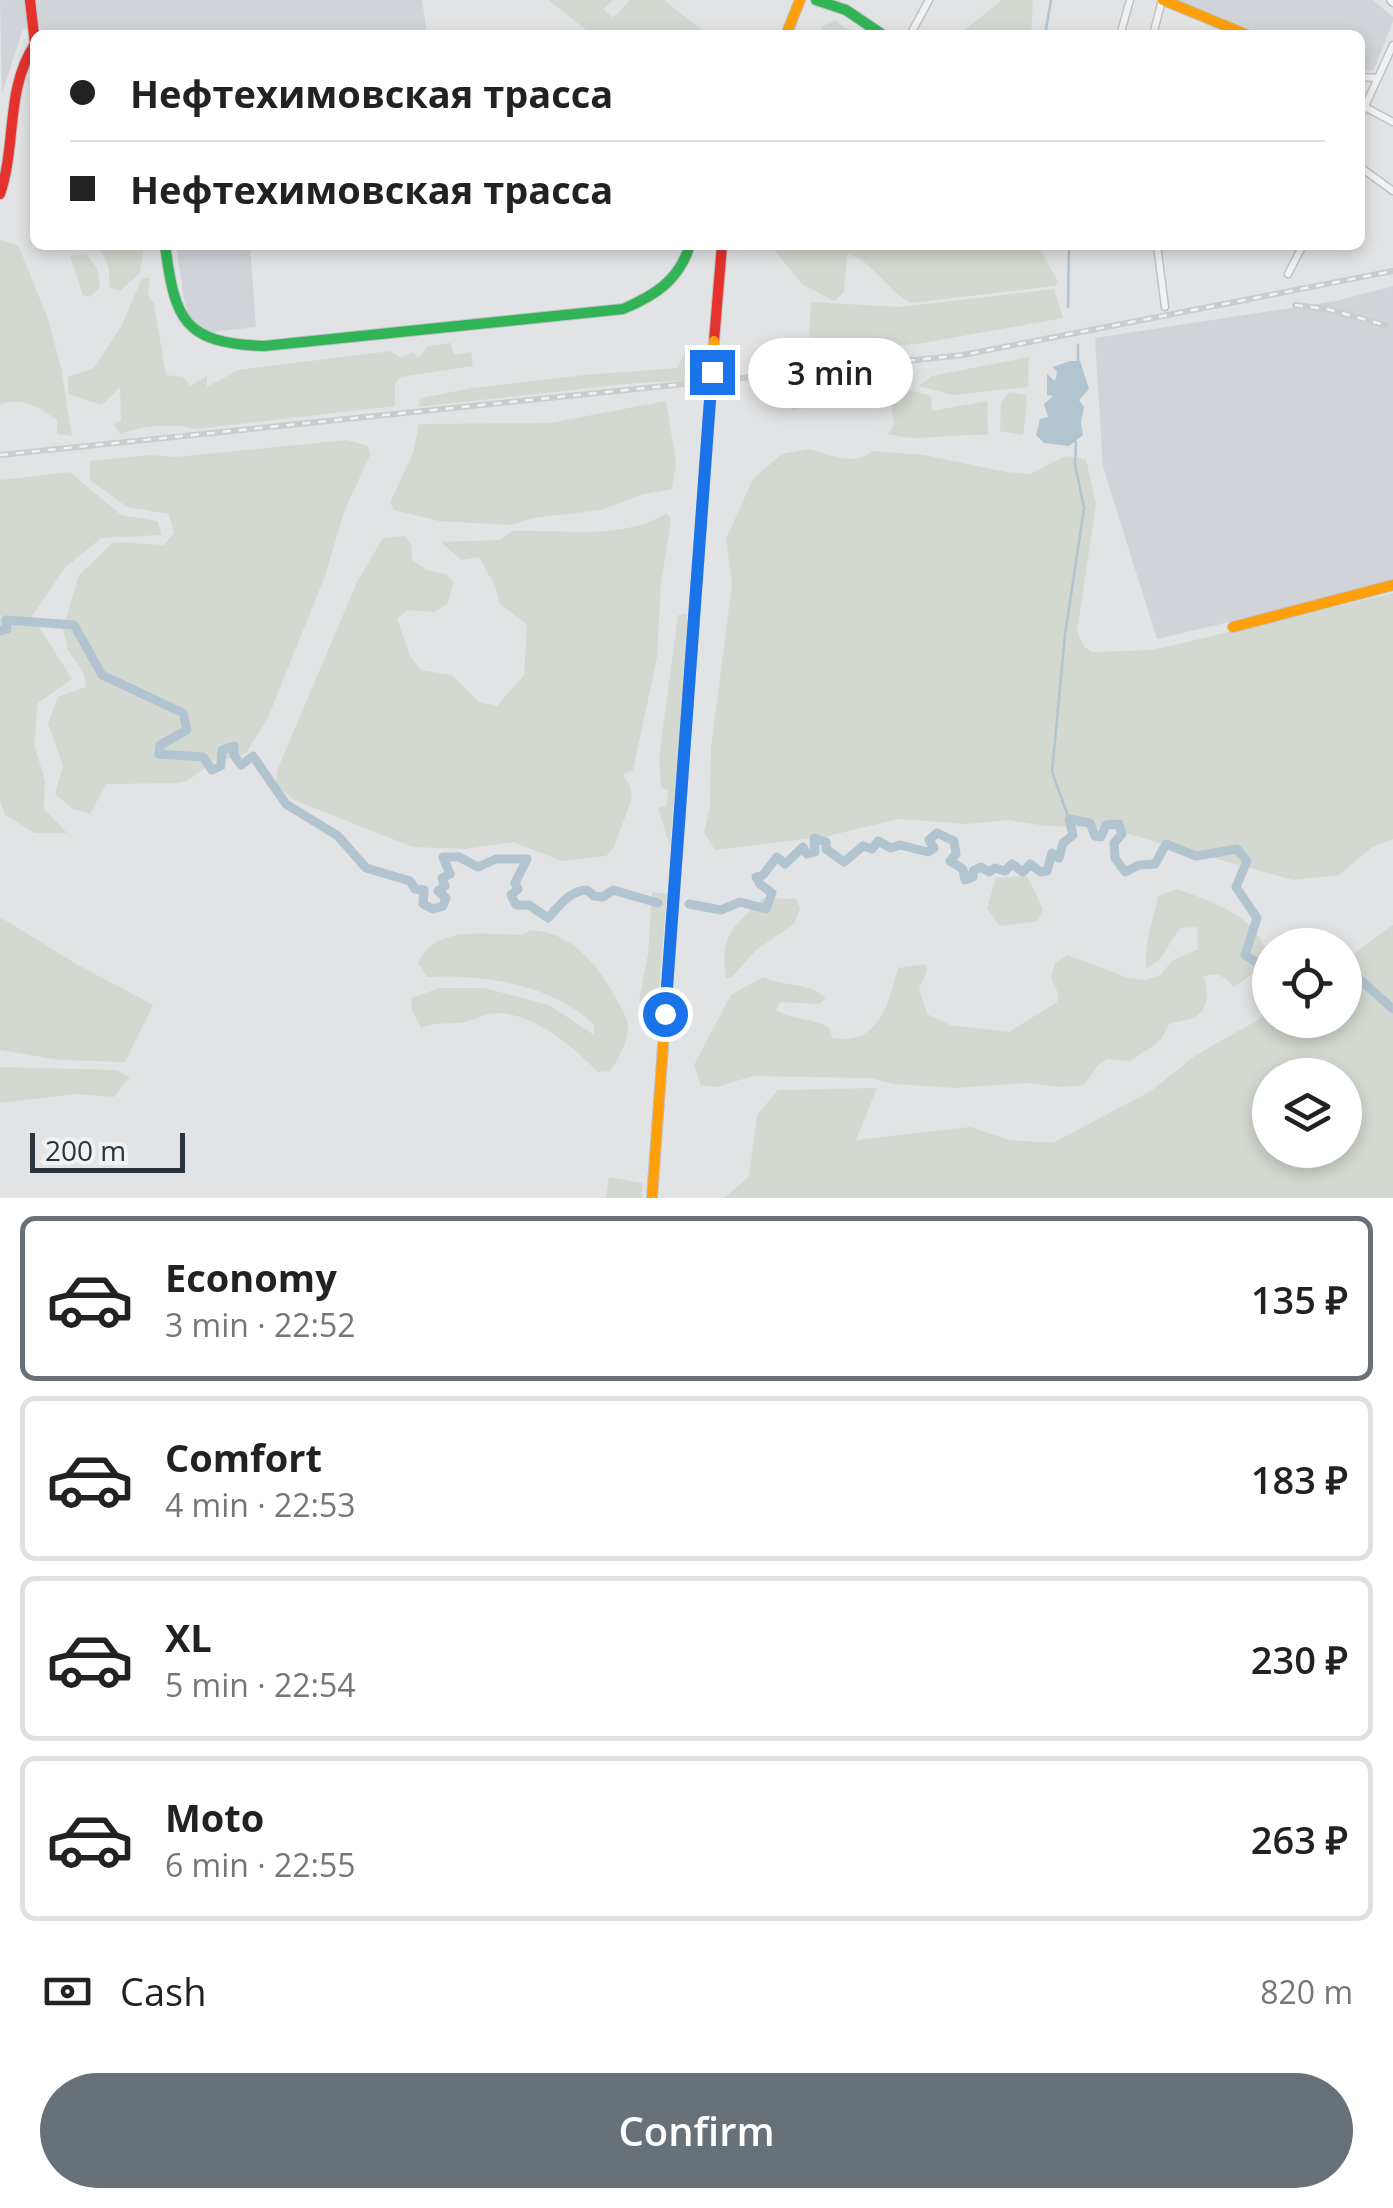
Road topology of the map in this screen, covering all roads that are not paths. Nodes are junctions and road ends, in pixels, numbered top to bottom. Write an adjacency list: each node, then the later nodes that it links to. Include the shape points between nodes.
1 (30, 0): 7 (street)
2 (800, 0): 8 (street)
3 (816, 0): 9 (street)
4 (929, 0): 10 (street)
5 (1130, 0): 11 (street)
6 (1163, 0): 12 (street); 13 (street)
7 (33, 30)
8 (788, 30)
9 (876, 30)
10 (913, 30)
11 (1121, 30)
12 (1154, 30)
13 (1236, 30)
14 (1393, 45): 17 (street)
15 (30, 52): 22 (street, via 16,73 9,166)
16 (1365, 77): 17 (street)
17 (1377, 78): 18 (street)
18 (1365, 107): 19 (street)
19 (1393, 122)
20 (1365, 171): 21 (street)
21 (1393, 191)
22 (0, 194)
23 (166, 250): 24 (street, via 180,314 200,335 228,346 264,346 623,308 662,292)
24 (688, 250)
25 (722, 250): 32 (street, bridge)
26 (1160, 250): 29 (street)
27 (1298, 250): 28 (street)
28 (1288, 274)
29 (1165, 307)
30 (1393, 585): 31 (street)
31 (1234, 627)
32 (652, 1198)

